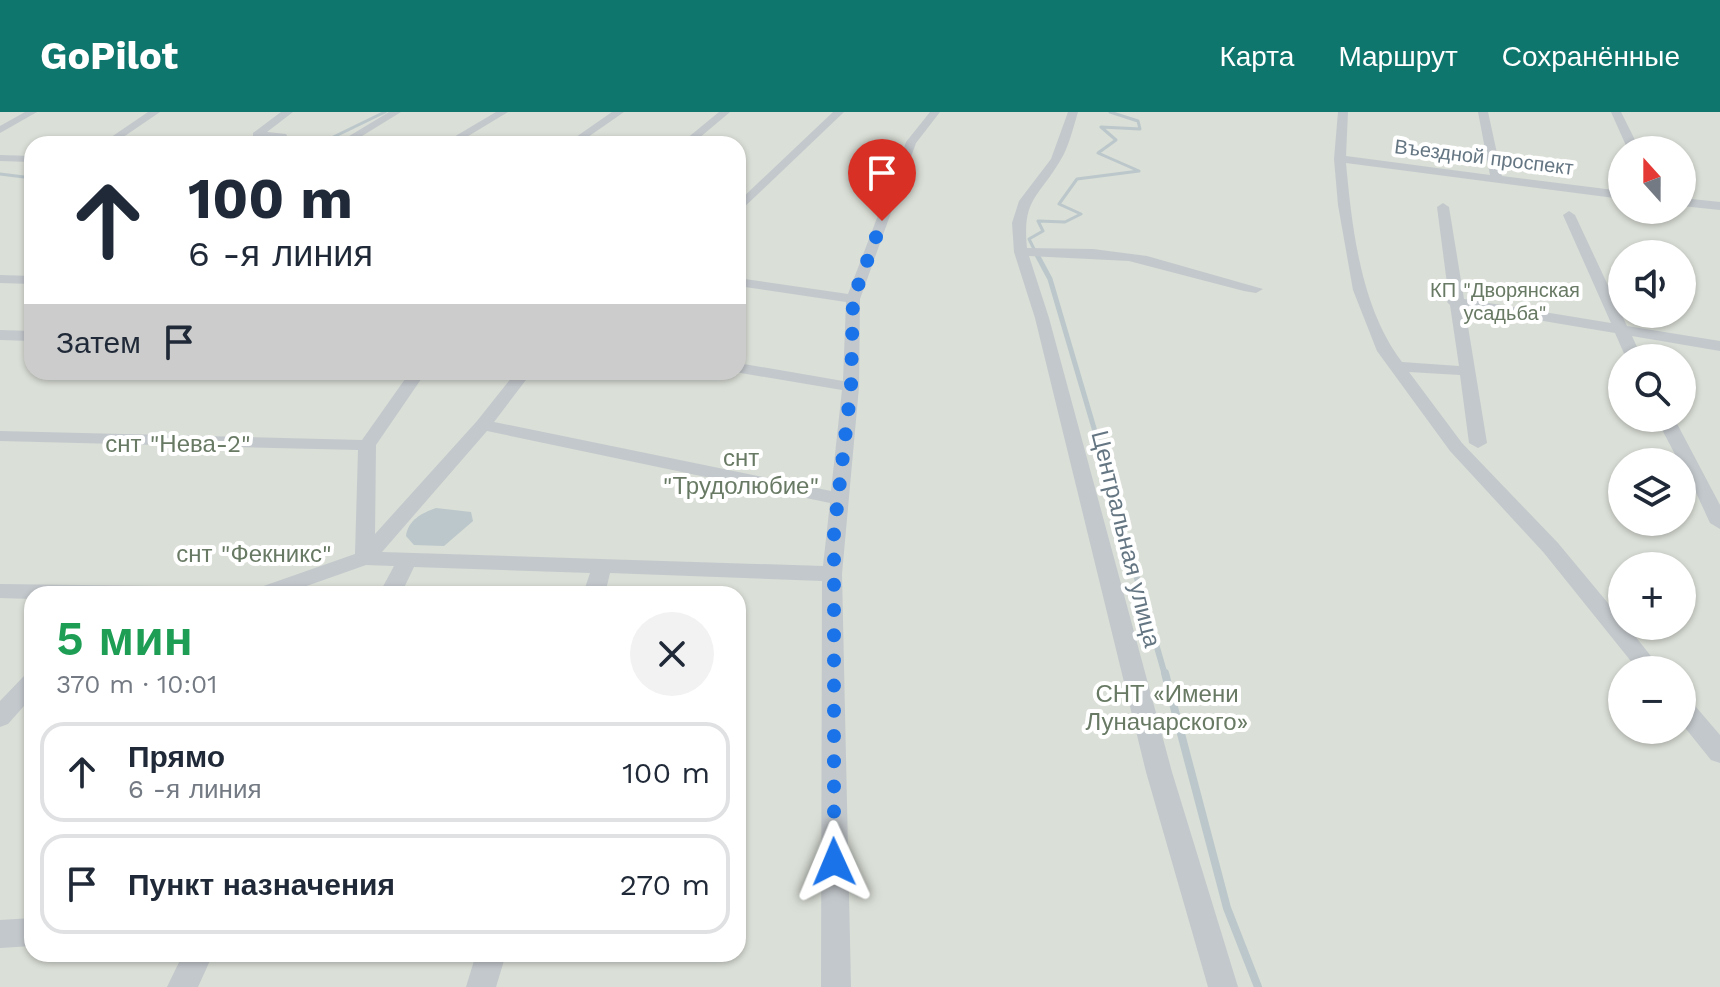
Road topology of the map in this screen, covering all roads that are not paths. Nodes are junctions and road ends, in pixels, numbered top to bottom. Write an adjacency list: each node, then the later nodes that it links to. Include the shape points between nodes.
1 (32, 112): 14 (street)
2 (155, 112): 15 (street)
3 (288, 112): 16 (street, via 257,135)
4 (396, 112): 17 (street)
5 (503, 112): 18 (street)
6 (619, 112): 19 (street)
7 (725, 112): 20 (street)
8 (839, 112): 27 (street)
9 (935, 112): 37 (street, via 911,142)
10 (1073, 112): 32 (street, Центральная улица, via 1056,159 1025,201 1018,223)
11 (1343, 112): 24 (street)
12 (1483, 112): 25 (street)
13 (1616, 112): 21 (street)
14 (0, 130)
15 (118, 136)
16 (282, 136)
17 (355, 136)
18 (461, 136)
19 (583, 136)
20 (695, 136)
21 (1627, 136)
22 (0, 158): 23 (street)
23 (24, 159)
24 (1340, 159): 25 (street, Въездной проспект); 46 (street, via 1360,290)
25 (1496, 177): 26 (street, Въездной проспект)
26 (1608, 193)
27 (746, 201)
28 (1696, 203): 29 (street)
29 (1720, 206)
30 (1443, 207): 38 (street)
31 (1569, 215): 39 (street)
32 (1021, 252): 36 (street, via 1102,253 1167,264); 80 (street, Центральная улица, via 1159,772)
33 (0, 279): 34 (street)
34 (24, 280)
35 (746, 283): 37 (street)
36 (1256, 289)
37 (853, 299): 51 (street)
38 (1454, 302): 40 (street); 48 (street)
39 (1608, 303)
40 (1608, 326)
41 (1619, 328): 44 (street); 45 (street)
42 (0, 335): 43 (street)
43 (24, 336)
44 (1627, 344)
45 (1720, 346)
46 (1397, 367): 48 (street); 68 (street, via 1456,447 1551,548)
47 (746, 369): 51 (street)
48 (1466, 371): 55 (street)
49 (412, 380): 56 (street)
50 (518, 380): 52 (street)
51 (851, 387): 57 (street)
52 (483, 425): 57 (street); 59 (street)
53 (1672, 432): 58 (street)
54 (0, 436): 56 (street)
55 (1478, 443)
56 (367, 445): 59 (street)
57 (838, 499): 62 (street)
58 (1720, 523)
59 (365, 558): 60 (street); 63 (street)
60 (407, 561): 61 (street); 64 (street)
61 (602, 566): 62 (street); 65 (street)
62 (832, 574): 79 (street)
63 (285, 586)
64 (394, 586)
65 (596, 586)
66 (0, 591): 67 (street)
67 (24, 592)
68 (1640, 656)
69 (24, 691): 70 (street)
70 (0, 717)
71 (1696, 724): 72 (street)
72 (1720, 753)
73 (24, 932): 74 (street)
74 (0, 934)
75 (194, 962): 77 (street)
76 (489, 962): 78 (street)
77 (182, 987)
78 (481, 987)
79 (836, 987)
80 (1223, 987)

